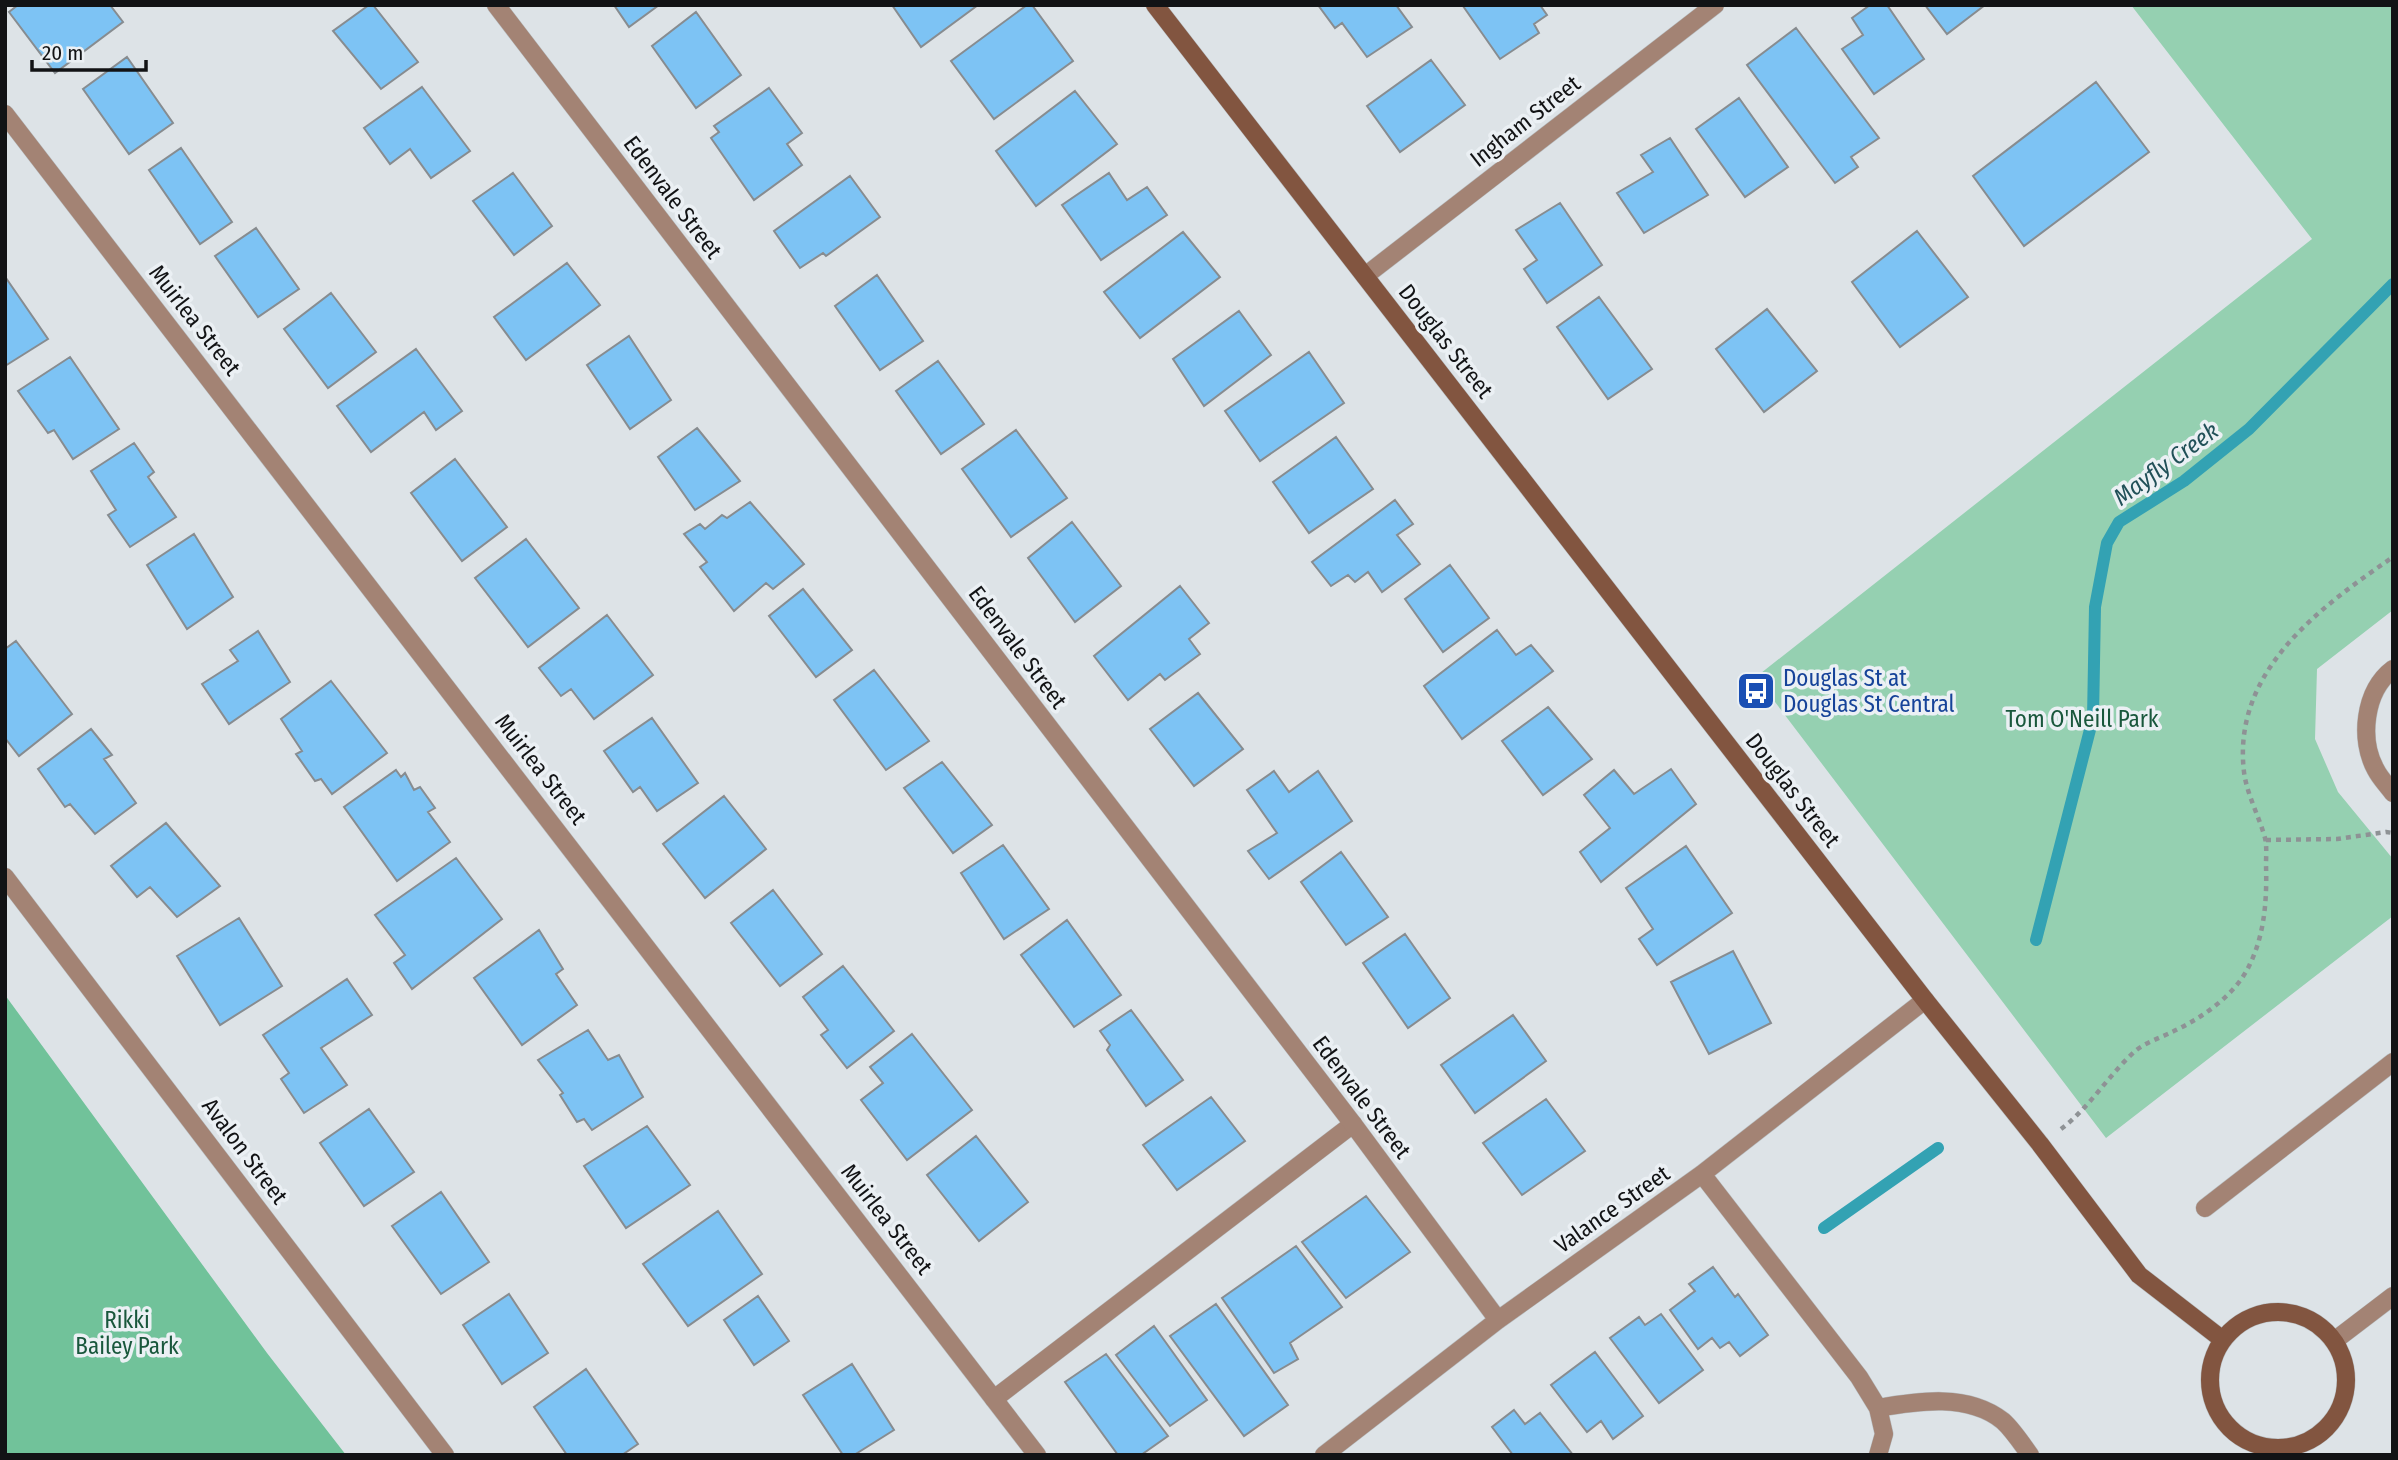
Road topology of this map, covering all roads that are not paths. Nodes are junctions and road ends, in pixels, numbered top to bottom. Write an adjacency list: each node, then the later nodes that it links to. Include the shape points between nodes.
1 (496, 5): 11 (street, Edenvale Street)
2 (1155, 5): 5 (main road, Douglas Street)
3 (1715, 5): 5 (street, Ingham Street)
4 (5, 114): 18 (street, Muirlea Street)
5 (1365, 276): 9 (main road, Douglas Street)
6 (2393, 668): 7 (street, via 2371,700 2364,737 2375,769)
7 (2393, 793)
8 (5, 877): 21 (street, Avalon Street)
9 (1925, 1000): 12 (street, Valance Street); 16 (main road, Douglas Street, via 2139,1275)
10 (2393, 1062): 13 (street)
11 (1353, 1125): 15 (street, Edenvale Street); 18 (street)
12 (1702, 1174): 15 (street, Valance Street); 19 (street)
13 (2205, 1208)
14 (2393, 1296): 17 (street)
15 (1498, 1320): 23 (street, Valance Street)
16 (2223, 1340): 17 (main road, via 2242,1322 2278,1312 2304,1317); 20 (main road, via 2210,1372 2210,1389 2223,1420 2242,1437 2266,1447)
17 (2334, 1341): 20 (main road, via 2345,1370 2342,1401 2336,1415)
18 (995, 1399): 22 (street, Muirlea Street)
19 (1878, 1408): 24 (street, via 1884,1434); 25 (street, via 1928,1401 1981,1407 2004,1422)
20 (2303, 1449)
21 (445, 1455)
22 (1037, 1455)
23 (1324, 1455)
24 (1878, 1455)
25 (2031, 1455)

